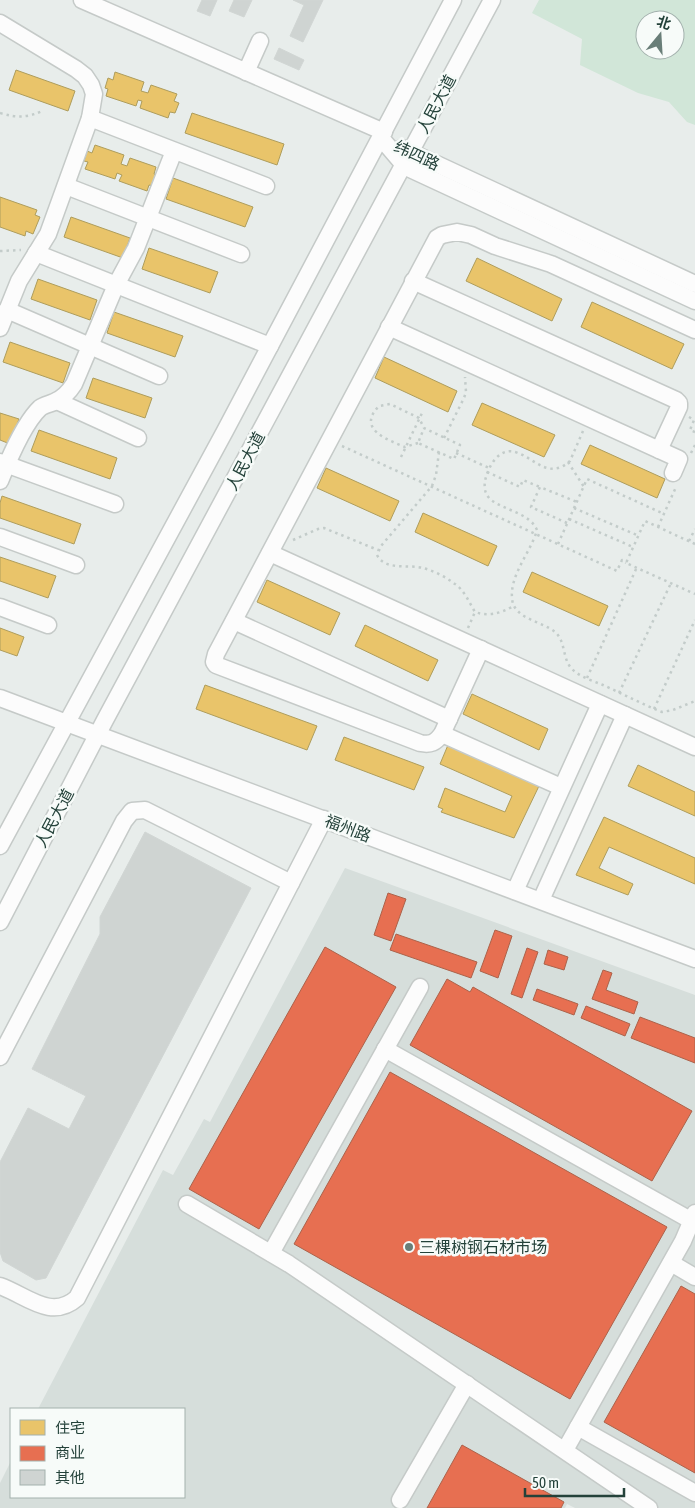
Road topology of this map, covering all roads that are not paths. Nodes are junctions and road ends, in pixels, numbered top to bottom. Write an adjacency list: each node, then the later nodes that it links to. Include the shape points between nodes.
1 (82, 0): 6 (street)
2 (453, 0): 8 (street, 人民大道)
3 (492, 0): 10 (street, 人民大道)
4 (0, 23): 7 (street, via 84,76 94,94)
5 (260, 41): 6 (street)
6 (246, 72): 8 (street)
7 (90, 118): 9 (street); 11 (street)
8 (382, 135): 10 (street, 纬四路); 25 (street, 人民大道)
9 (174, 151): 12 (street); 13 (street)
10 (407, 159): 17 (street, 纬四路); 19 (street, 纬四路); 45 (street, 人民大道)
11 (66, 186): 13 (street); 14 (street, via 48,234)
12 (266, 186)
13 (148, 218): 15 (street); 18 (street)
14 (36, 253): 18 (street); 20 (street)
15 (241, 254)
16 (413, 281): 21 (street); 23 (street, via 436,238 457,232 551,264); 29 (street, via 676,400 679,407)
17 (695, 284)
18 (116, 285): 24 (street); 25 (street)
19 (695, 301)
20 (7, 310): 22 (street); 24 (street)
21 (389, 326): 29 (street); 35 (street)
22 (0, 328)
23 (695, 330)
24 (90, 346): 26 (street); 27 (street, via 74,384)
25 (270, 346): 43 (street, 人民大道)
26 (159, 376)
27 (57, 402): 28 (street); 30 (street, via 41,407)
28 (138, 438)
29 (659, 450): 31 (street, via 679,459)
30 (4, 463): 32 (street); 33 (street)
31 (673, 473)
32 (0, 481)
33 (115, 504)
34 (0, 537): 36 (street)
35 (270, 553): 38 (street); 40 (street)
36 (76, 565)
37 (0, 607): 39 (street)
38 (234, 621): 44 (street); 44 (street, via 216,654 216,665 420,743 434,743)
39 (48, 625)
40 (480, 649): 42 (street); 44 (street)
41 (0, 698): 43 (street, 福州路)
42 (612, 709): 46 (street); 47 (street); 52 (street)
43 (67, 722): 45 (street, 福州路); 49 (street, 人民大道)
44 (445, 726): 47 (street)
45 (98, 734): 48 (street, 福州路); 53 (street, 人民大道)
46 (695, 747)
47 (562, 787): 51 (street)
48 (324, 819): 50 (street); 51 (street, 福州路)
49 (0, 846)
50 (291, 883): 57 (street, via 146,810 132,811 124,820); 63 (street, via 76,1298 68,1305 56,1308 35,1303)
51 (515, 890): 52 (street, 福州路)
52 (541, 900): 54 (street, 福州路)
53 (0, 922)
54 (695, 958)
55 (420, 987): 56 (street)
56 (385, 1049): 59 (street); 60 (street)
57 (0, 1057)
58 (188, 1204): 60 (street)
59 (693, 1217): 61 (street)
60 (271, 1253): 64 (street)
61 (671, 1263): 62 (street); 65 (street)
62 (695, 1277)
63 (0, 1286)
64 (467, 1384): 66 (street); 68 (street)
65 (578, 1427): 66 (street); 67 (street)
66 (564, 1450): 69 (street)
67 (695, 1493)
68 (400, 1500)
69 (649, 1508)

